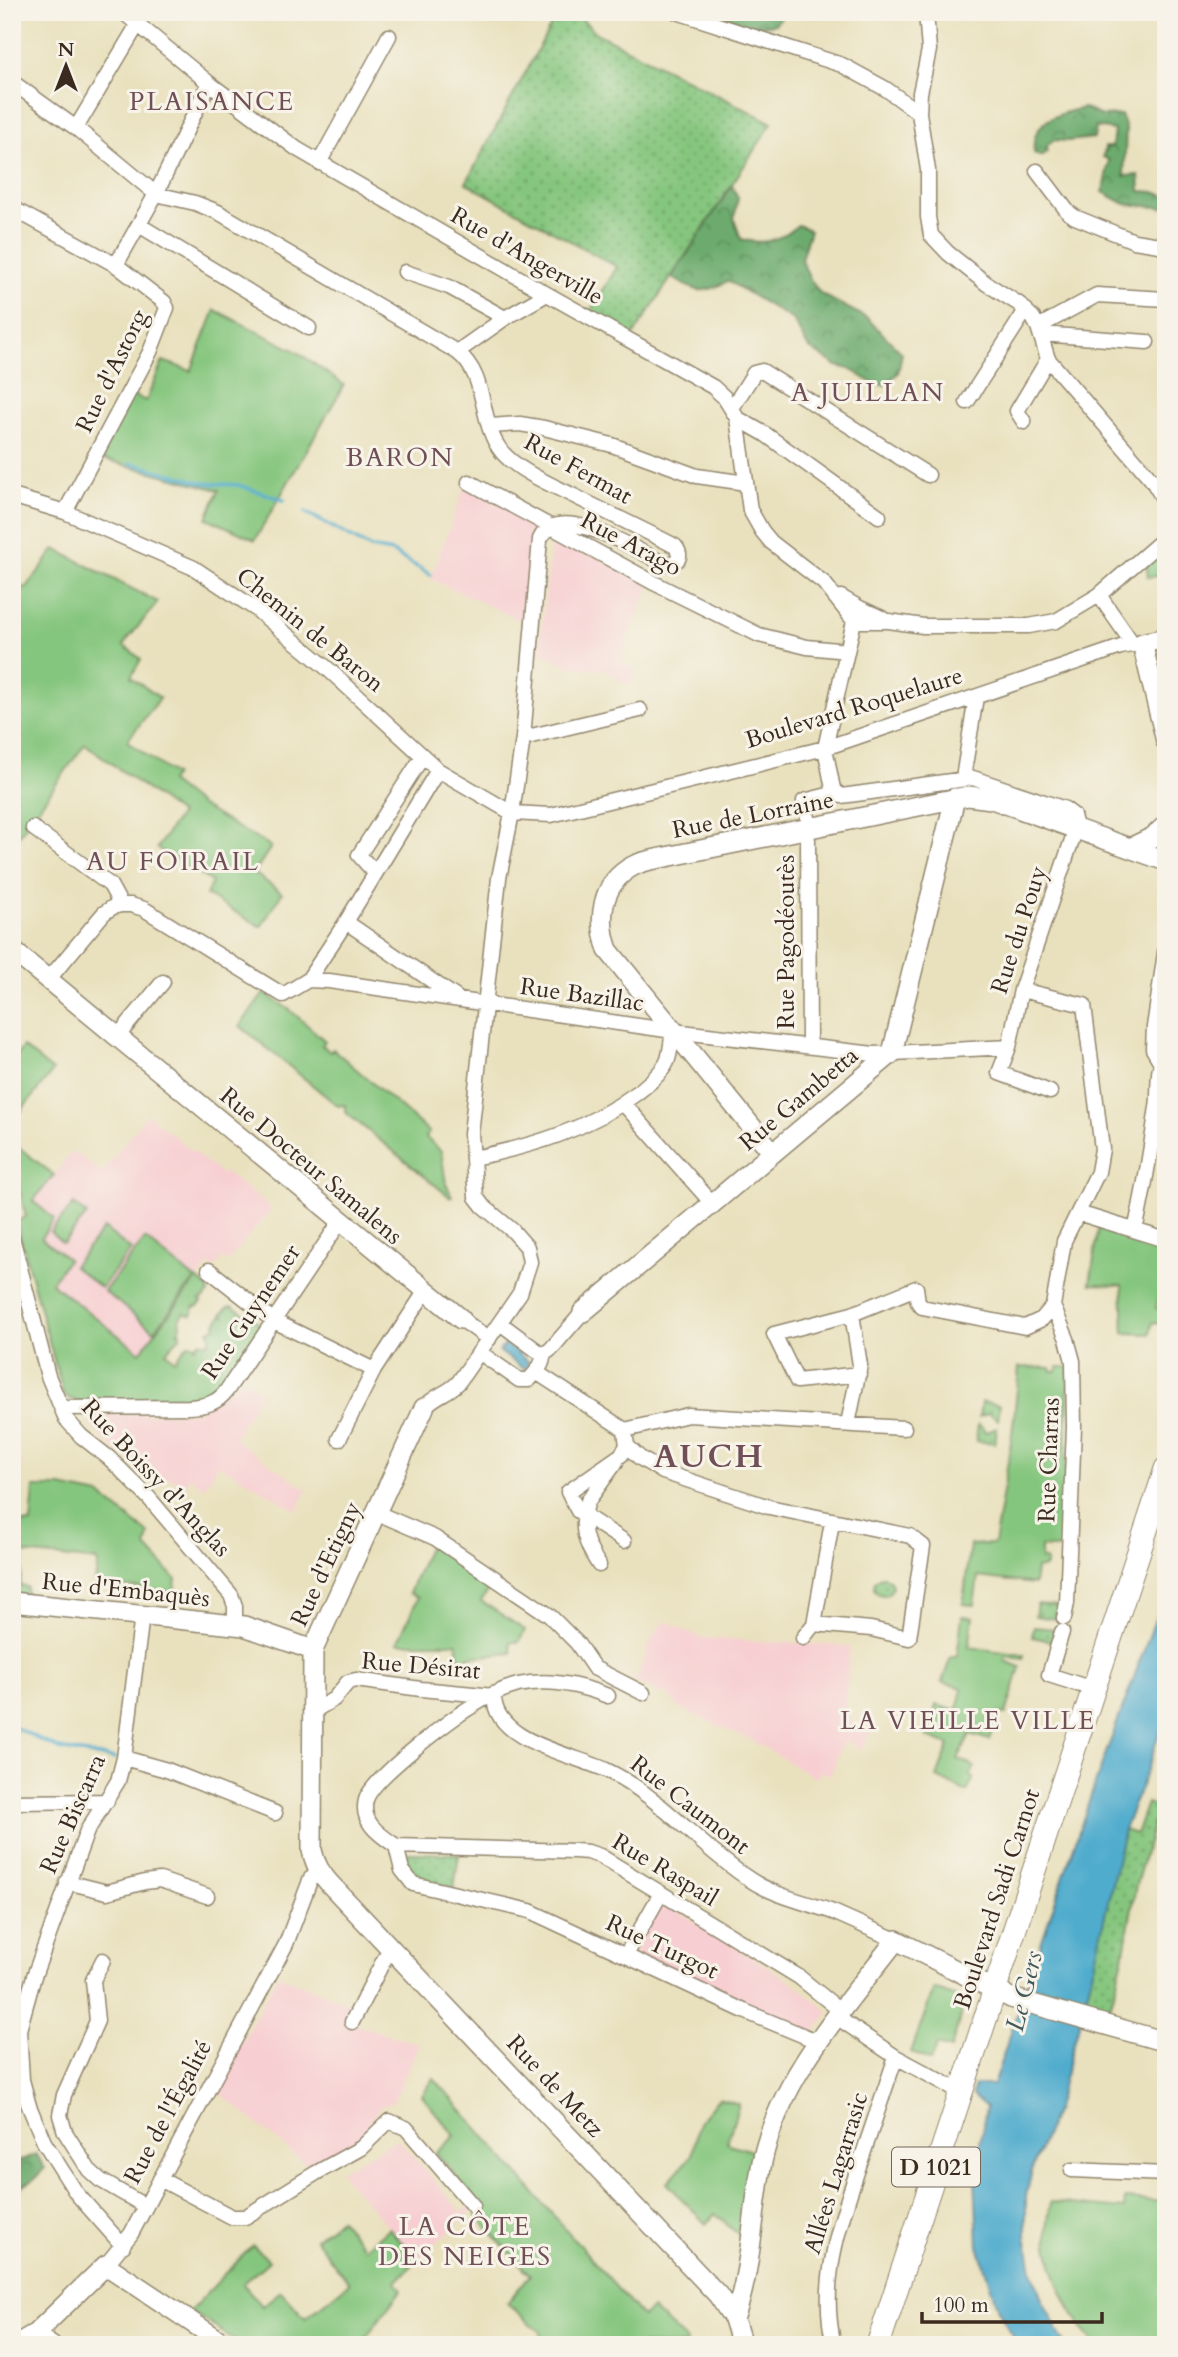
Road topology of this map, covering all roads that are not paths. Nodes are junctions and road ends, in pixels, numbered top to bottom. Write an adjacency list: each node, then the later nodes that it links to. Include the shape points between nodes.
1 (123, 12): 4 (street, Rue d'Angerville)
2 (677, 12): 8 (street, via 842,65)
3 (926, 12): 8 (street, via 929,50)
4 (138, 24): 7 (street, Rue d'Angerville); 9 (street)
5 (389, 36): 10 (street)
6 (12, 82): 9 (street)
7 (209, 83): 10 (street, Rue d'Angerville); 12 (street)
8 (919, 113): 20 (street, via 931,235 963,265)
9 (76, 128): 12 (street)
10 (319, 163): 18 (street, Rue d'Angerville)
11 (1037, 171): 15 (street, via 1075,217 1134,241)
12 (156, 194): 14 (street); 25 (street, Rue Fermat, via 218,212)
13 (12, 208): 16 (street, Rue d'Astorg)
14 (139, 225): 16 (street); 22 (street)
15 (1166, 246)
16 (116, 265): 36 (street, Rue d'Astorg, via 164,302 166,312 150,352)
17 (405, 272): 21 (street, via 449,287)
18 (547, 295): 21 (street); 28 (street, Rue d'Angerville, via 702,379)
19 (1166, 299): 23 (street, via 1097,295)
20 (1026, 310): 23 (street); 27 (street)
21 (505, 318): 25 (street)
22 (309, 328)
23 (1040, 330): 24 (street); 26 (street)
24 (1147, 342)
25 (457, 352): 30 (street, Rue Fermat, via 474,371)
26 (1048, 359): 29 (street, via 1017,411); 35 (street, via 1152,480)
27 (967, 402)
28 (735, 413): 31 (street, via 754,373 762,370); 33 (street); 37 (street, Rue d'Angerville)
29 (1024, 422)
30 (490, 426): 33 (street, via 544,428 612,445 696,476); 38 (street, Rue Fermat, via 500,451 509,459 543,481 675,546 678,558 663,563 588,527 558,523)
31 (928, 475)
32 (469, 482): 38 (street)
33 (746, 483): 40 (street, via 750,509 771,542)
34 (12, 496): 36 (street, Chemin de Baron)
35 (1166, 503)
36 (65, 512): 52 (street, Chemin de Baron, via 194,568 257,610)
37 (879, 516)
38 (549, 527): 46 (street, Rue Arago, via 759,635); 49 (street, Rue Arago, via 540,539)
39 (1166, 537): 41 (street)
40 (831, 590): 42 (street); 43 (street)
41 (1100, 595): 43 (street, via 1056,621 1029,626 923,626); 45 (street)
42 (854, 621): 43 (street); 46 (street)
43 (890, 621)
44 (1166, 638): 45 (main road, Boulevard Roquelaure)
45 (1138, 643): 47 (street, Boulevard Roquelaure); 50 (main road)
46 (847, 652): 51 (street)
47 (976, 696): 51 (street, Boulevard Roquelaure); 54 (street)
48 (640, 710): 49 (street)
49 (523, 738): 57 (street, Rue Arago)
50 (1166, 741)
51 (825, 748): 55 (street); 57 (street, Boulevard Roquelaure, via 551,816)
52 (419, 753): 53 (street, Chemin de Baron); 65 (street, via 359,855)
53 (438, 770): 57 (street, Chemin de Baron); 65 (street)
54 (964, 778): 55 (street, via 849,796); 61 (street, via 1065,809 1073,815)
55 (836, 793): 58 (street, via 804,801)
56 (955, 799): 61 (main road, Rue de Lorraine, via 980,796); 76 (main road, Rue de Lorraine, via 653,860 626,871 603,904 605,940 608,950); 80 (main road, Rue Gambetta)
57 (512, 814): 75 (street, Rue Arago, via 499,878)
58 (808, 818)
59 (1166, 827): 63 (main road); 64 (main road)
60 (33, 828): 66 (street, via 110,885)
61 (1076, 828): 63 (main road, Rue de Lorraine); 73 (street, Rue du Pouy)
62 (808, 839): 78 (street, Rue Pagodéoutès)
63 (1130, 848): 64 (main road, Rue de Lorraine)
64 (1161, 860)
65 (375, 873): 67 (street)
66 (121, 905): 70 (street, via 104,914); 71 (street, via 144,909 277,992)
67 (346, 922): 71 (street); 74 (street)
68 (1166, 946): 81 (street, via 1153,1049)
69 (12, 950): 70 (main road, Rue Docteur Samalens)
70 (48, 980): 77 (main road, Rue Docteur Samalens)
71 (308, 980): 74 (street, Rue Bazillac)
72 (163, 982): 77 (street, via 133,1018)
73 (1021, 990): 79 (street, Rue du Pouy); 88 (street, via 1084,1005 1102,1139 1098,1172)
74 (461, 1000): 75 (street, Rue Bazillac)
75 (485, 1004): 76 (street, Rue Bazillac); 86 (street, Rue Arago, via 471,1134)
76 (673, 1031): 78 (street, Rue Bazillac); 83 (street, via 667,1062 650,1083); 85 (main road, Rue de Lorraine)
77 (111, 1032): 89 (main road, Rue Docteur Samalens)
78 (809, 1046): 80 (street, Rue Bazillac)
79 (1009, 1047): 80 (street, Rue Bazillac); 82 (street, Rue du Pouy, via 999,1073)
80 (891, 1053): 85 (main road, Rue Gambetta)
81 (1163, 1058): 90 (street)
82 (1050, 1093)
83 (623, 1103): 86 (street, via 571,1132); 87 (street)
84 (459, 1146): 86 (street)
85 (773, 1153): 87 (main road, Rue Gambetta)
86 (473, 1158): 93 (street, Rue Arago, via 476,1197 527,1247)
87 (712, 1203): 97 (main road, Rue Gambetta)
88 (1078, 1213): 90 (street); 96 (street, via 1064,1241)
89 (340, 1222): 95 (main road, Rue Docteur Samalens); 100 (street, Rue Guynemer)
90 (1135, 1230): 92 (street)
91 (12, 1237): 108 (street, Rue Boissy d'Anglas, via 48,1376)
92 (1166, 1240)
93 (530, 1262): 101 (street, Rue d'Etigny, via 520,1293)
94 (209, 1270): 100 (street)
95 (425, 1292): 99 (main road, Rue Docteur Samalens); 105 (street)
96 (1053, 1306): 98 (street, via 1042,1319 1025,1327 922,1307 916,1288); 127 (street, Rue Charras, via 1071,1351 1074,1427 1067,1603 1049,1675)
97 (583, 1312): 104 (street, Rue Gambetta)
98 (852, 1314): 107 (street); 107 (street, via 774,1334 797,1381)
99 (461, 1319): 102 (street, Rue Docteur Samalens)
100 (274, 1321): 105 (street); 108 (street, Rue Guynemer, via 224,1395 212,1404)
101 (500, 1323): 102 (street, Rue d'Etigny); 104 (street)
102 (489, 1339): 103 (street, Rue d'Etigny)
103 (479, 1352): 106 (street, via 519,1380 529,1380); 109 (street, Rue d'Etigny, via 452,1390)
104 (542, 1354): 106 (street)
105 (374, 1370): 113 (street)
106 (536, 1372): 112 (street)
107 (859, 1374): 110 (street)
108 (61, 1408): 124 (street, Rue Boissy d'Anglas, via 81,1436 161,1510 231,1595)
109 (424, 1408): 116 (main road, Rue d'Etigny)
110 (848, 1424): 111 (street); 112 (street, via 688,1415)
111 (904, 1428)
112 (625, 1430): 114 (street)
113 (339, 1439)
114 (624, 1451): 117 (street, via 588,1501); 117 (street, via 568,1492); 118 (street, via 663,1472)
115 (1166, 1469): 127 (main road, Boulevard Sadi Carnot / D 1021)
116 (377, 1513): 126 (main road, Rue d'Etigny); 128 (street, via 435,1538 565,1629 594,1668)
117 (584, 1517): 119 (street); 120 (street, via 586,1546)
118 (832, 1522): 123 (street); 123 (street, via 910,1536 923,1546 909,1638)
119 (624, 1541)
120 (599, 1565)
121 (12, 1602): 122 (main road, Rue d'Embaquès)
122 (142, 1615): 124 (main road, Rue d'Embaquès); 132 (street, Rue Biscarra)
123 (814, 1623): 125 (street)
124 (234, 1625): 126 (main road, Rue d'Embaquès)
125 (803, 1638)
126 (313, 1650): 131 (main road, Rue d'Etigny)
127 (1094, 1689): 145 (main road, Boulevard Sadi Carnot / D 1021)
128 (643, 1693)
129 (494, 1696): 130 (street, via 519,1685 555,1683); 131 (street, Rue Désirat, via 356,1680); 136 (street, via 475,1704 375,1785 365,1802 366,1811 372,1828); 141 (street, Rue Caumont, via 501,1721 518,1734 629,1781 750,1880)
130 (608, 1696)
131 (312, 1712): 137 (main road, Rue d'Etigny)
132 (124, 1758): 133 (street, Rue Biscarra); 135 (street)
133 (107, 1801): 134 (street); 138 (street, Rue Biscarra, via 87,1831)
134 (12, 1802)
135 (275, 1813)
136 (396, 1846): 139 (street, Rue Raspail, via 588,1852); 143 (street, Rue Turgot, via 402,1870 412,1884 530,1911)
137 (315, 1874): 142 (main road, Rue de Metz); 154 (street, Rue de l'Égalité, via 286,1944)
138 (67, 1882): 140 (street, via 107,1892 160,1880); 156 (street, Rue Biscarra, via 19,2030 19,2063 44,2142)
139 (661, 1893): 143 (street); 146 (street, Rue Raspail, via 799,1977)
140 (207, 1896)
141 (896, 1940): 145 (main road); 146 (main road)
142 (390, 1948): 147 (street); 161 (main road, Rue de Metz, via 718,2295)
143 (626, 1955): 148 (street, Rue Turgot)
144 (103, 1959): 155 (street, via 93,1980 97,2021 64,2095 60,2115 65,2132)
145 (1003, 1994): 149 (main road); 151 (main road, Boulevard Sadi Carnot / D 1021)
146 (840, 2015): 148 (main road); 150 (street, Rue Raspail)
147 (352, 2022)
148 (819, 2042): 161 (main road, via 777,2113 763,2161 743,2294)
149 (1166, 2042)
150 (896, 2057): 151 (street, Rue Raspail); 167 (street, Allées Lagarrasic, via 833,2253 828,2308)
151 (961, 2092): 168 (main road, Boulevard Sadi Carnot / D 1021)
152 (1072, 2170): 153 (street)
153 (1166, 2174)
154 (160, 2179): 157 (street, Rue de l'Égalité); 158 (street, via 232,2217 246,2217 361,2148 388,2121 405,2127)
155 (100, 2180): 156 (street, via 90,2191); 157 (street)
156 (77, 2194): 159 (street, Rue Biscarra)
157 (145, 2206): 159 (street, Rue de l'Égalité)
158 (473, 2206)
159 (122, 2246): 160 (street, Rue de l'Égalité)
160 (106, 2265): 162 (main road, Rue de l'Égalité); 165 (main road)
161 (734, 2319): 166 (main road, Rue de Metz)
162 (36, 2333): 163 (main road, Rue de l'Égalité); 164 (street)
163 (16, 2345)
164 (54, 2345)
165 (225, 2345)
166 (742, 2345)
167 (834, 2345)
168 (878, 2345)

